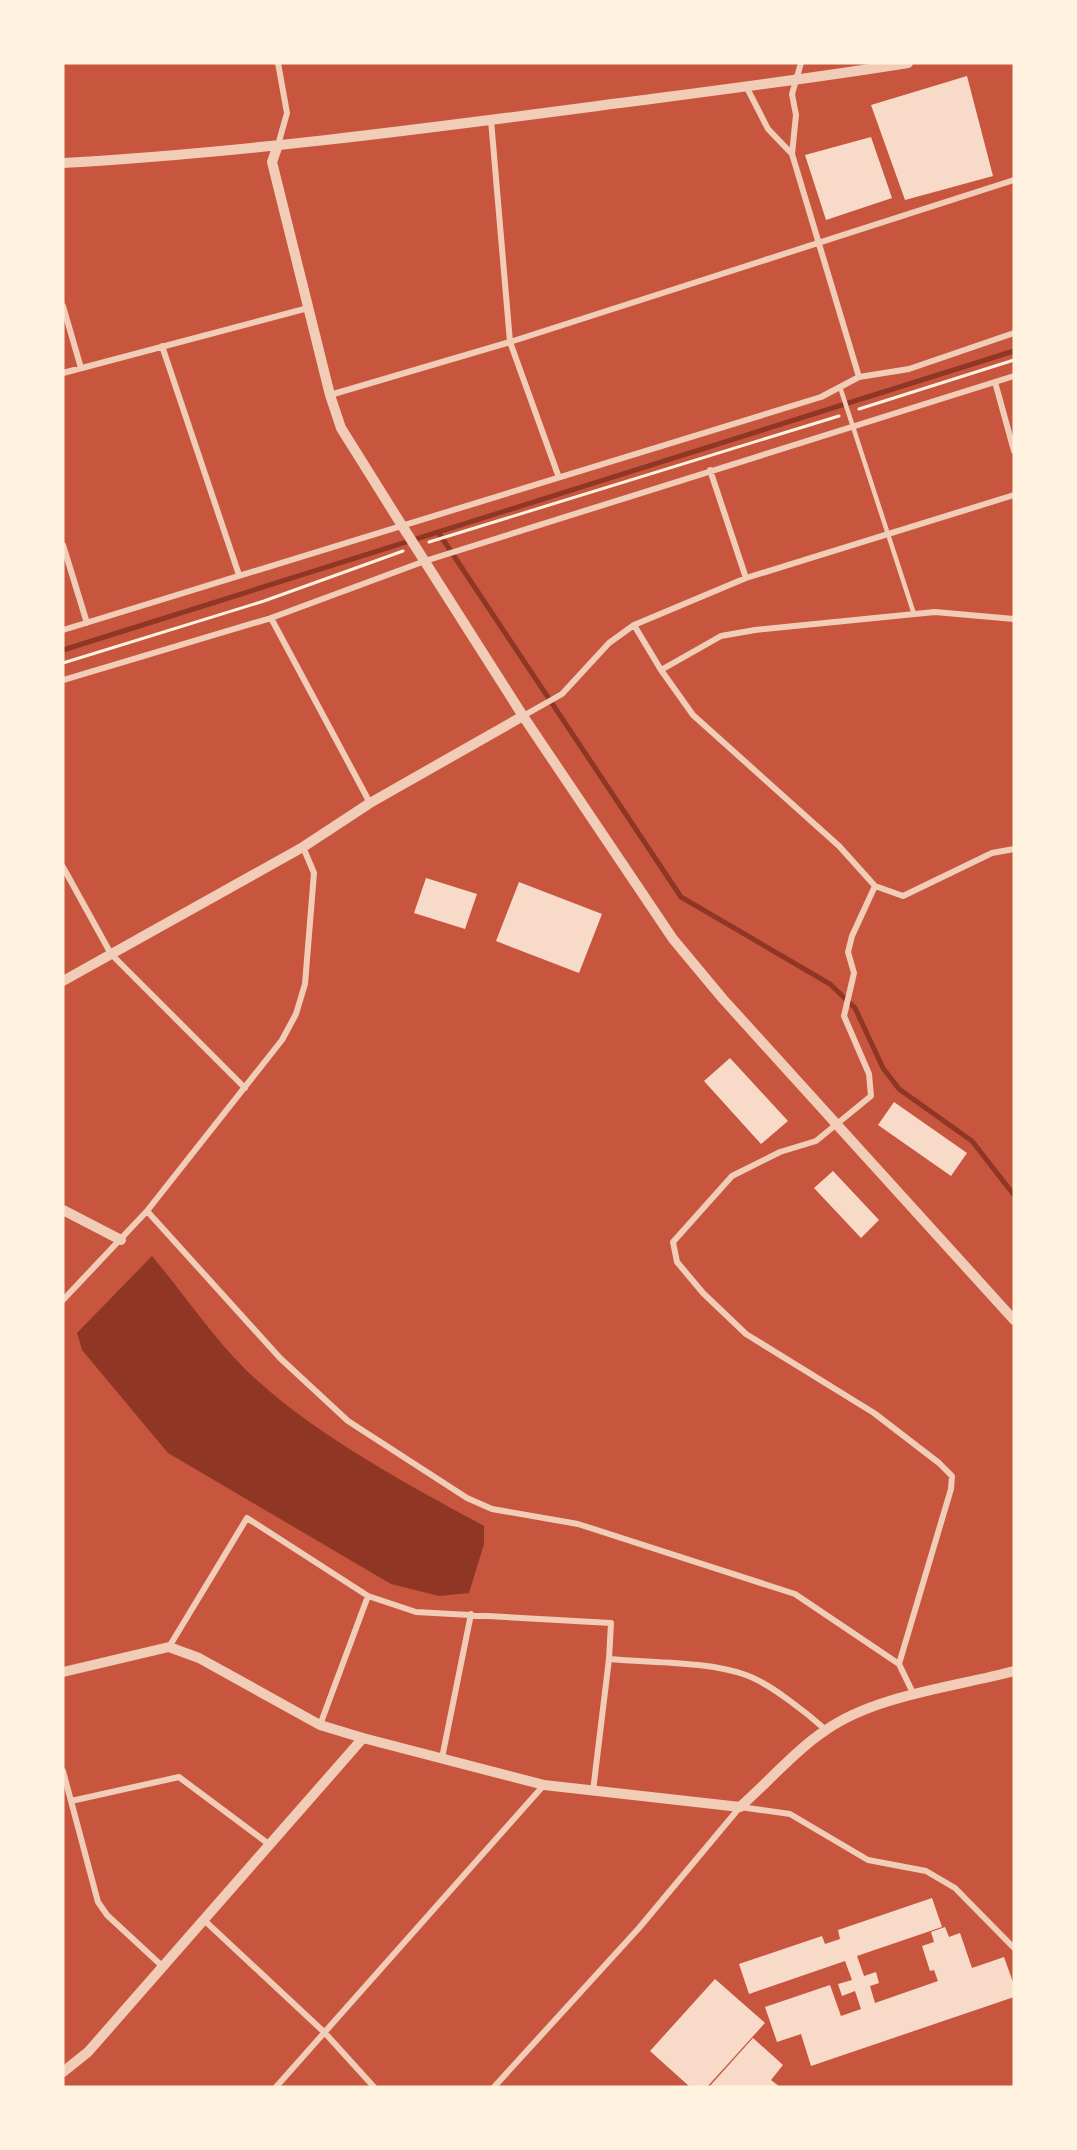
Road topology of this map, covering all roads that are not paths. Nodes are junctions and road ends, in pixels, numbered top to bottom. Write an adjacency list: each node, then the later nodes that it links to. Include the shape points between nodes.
1 (278, 63): 7 (street, via 286,114)
2 (801, 63): 4 (street)
3 (908, 63): 4 (street)
4 (798, 80): 5 (street); 8 (street, via 792,94 796,115)
5 (746, 86): 6 (street); 8 (street, via 768,129)
6 (491, 120): 7 (street); 15 (street)
7 (278, 145): 9 (street); 13 (street, via 272,162)
8 (792, 154): 11 (street)
9 (63, 163)
10 (1014, 180): 11 (street)
11 (818, 243): 15 (street); 20 (street)
12 (63, 306): 17 (street)
13 (308, 308): 16 (street); 23 (street)
14 (1014, 333): 20 (street, via 909,369)
15 (510, 342): 23 (street); 27 (street)
16 (162, 346): 17 (street); 33 (street)
17 (81, 368): 18 (street)
18 (63, 373)
19 (1014, 376): 21 (street)
20 (859, 377): 22 (street)
21 (995, 382): 24 (street); 25 (street)
22 (840, 387): 24 (lane); 27 (street, via 821,397)
23 (330, 395): 29 (street, via 341,428)
24 (853, 426): 26 (street); 30 (lane)
25 (1014, 451)
26 (710, 470): 32 (street); 34 (street)
27 (558, 476): 29 (street)
28 (1014, 495): 30 (street)
29 (401, 524): 32 (street); 33 (street)
30 (888, 536): 34 (street); 35 (lane)
31 (63, 545): 38 (street)
32 (424, 561): 36 (street); 43 (street)
33 (239, 575): 38 (street)
34 (746, 578): 39 (street)
35 (914, 614): 37 (street, via 935,612); 41 (street, via 721,636)
36 (271, 618): 42 (street); 44 (street)
37 (1014, 620)
38 (87, 622): 40 (street)
39 (634, 625): 41 (street); 43 (street, via 609,643 561,694)
40 (63, 630)
41 (661, 670): 48 (street, via 693,715 830,839)
42 (63, 680)
43 (523, 716): 44 (street); 52 (street, via 674,939)
44 (370, 803): 45 (street)
45 (303, 847): 49 (street); 51 (street, via 314,873 305,984 296,1014 282,1040)
46 (1014, 849): 48 (street, via 992,853 903,896)
47 (63, 867): 49 (street)
48 (875, 886): 52 (street, via 848,951 854,973 844,1016 869,1074 871,1096)
49 (111, 954): 50 (street); 51 (street)
50 (63, 981)
51 (245, 1088): 54 (street)
52 (837, 1125): 57 (street); 62 (street, via 816,1141 780,1152 732,1176 674,1242 677,1262 746,1334 874,1413 952,1476)
53 (63, 1210): 55 (street)
54 (147, 1212): 55 (street); 62 (street, via 279,1358 348,1421 467,1498 492,1509 578,1524 795,1594)
55 (121, 1240): 56 (street)
56 (63, 1300)
57 (1014, 1320)
58 (368, 1596): 59 (street, via 416,1612); 60 (street, via 247,1518); 66 (street)
59 (471, 1614): 61 (street, via 612,1623); 69 (street)
60 (169, 1647): 64 (street); 66 (street, via 199,1658)
61 (609, 1659): 67 (street, via 709,1668 747,1676 807,1713); 72 (street)
62 (899, 1664): 65 (street)
63 (1014, 1671): 65 (street)
64 (63, 1672)
65 (913, 1694): 67 (street, via 862,1711)
66 (320, 1725): 68 (street)
67 (826, 1730): 74 (street)
68 (363, 1738): 69 (street); 75 (street)
69 (442, 1758): 71 (street)
70 (63, 1771): 73 (street)
71 (544, 1785): 72 (street); 79 (street)
72 (593, 1791): 74 (street)
73 (71, 1801): 75 (street, via 179,1777); 78 (street, via 98,1902)
74 (740, 1807): 77 (street, via 790,1814 868,1860 926,1871 955,1887); 83 (street, via 639,1928)
75 (270, 1845): 76 (street)
76 (204, 1920): 78 (street); 79 (street)
77 (1014, 1948)
78 (161, 1965): 80 (street, via 88,2052)
79 (325, 2033): 81 (street); 82 (street)
80 (63, 2073)
81 (276, 2087)
82 (374, 2087)
83 (494, 2087)

